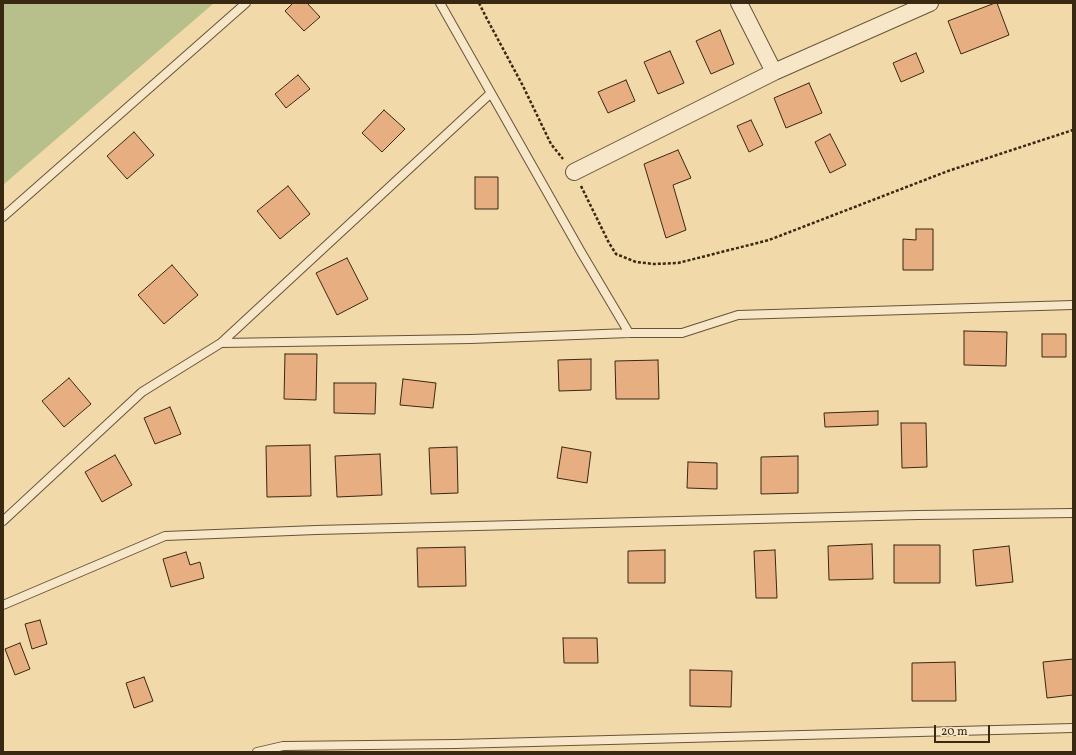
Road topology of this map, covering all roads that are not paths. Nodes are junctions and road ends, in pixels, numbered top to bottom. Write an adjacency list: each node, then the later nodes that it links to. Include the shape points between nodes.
1 (246, 3): 8 (lane)
2 (440, 3): 6 (lane)
3 (739, 3): 5 (street)
4 (930, 3): 5 (street)
5 (774, 72): 7 (street)
6 (491, 93): 10 (lane); 11 (lane)
7 (574, 172)
8 (3, 216)
9 (1073, 305): 10 (lane, via 738,315 682,333)
10 (629, 333): 11 (lane, via 471,340)
11 (221, 343): 13 (lane, via 142,392)
12 (1073, 513): 14 (lane, via 823,517 165,536)
13 (3, 521)
14 (3, 605)
15 (1073, 728): 16 (lane, via 283,746)
16 (257, 752)

